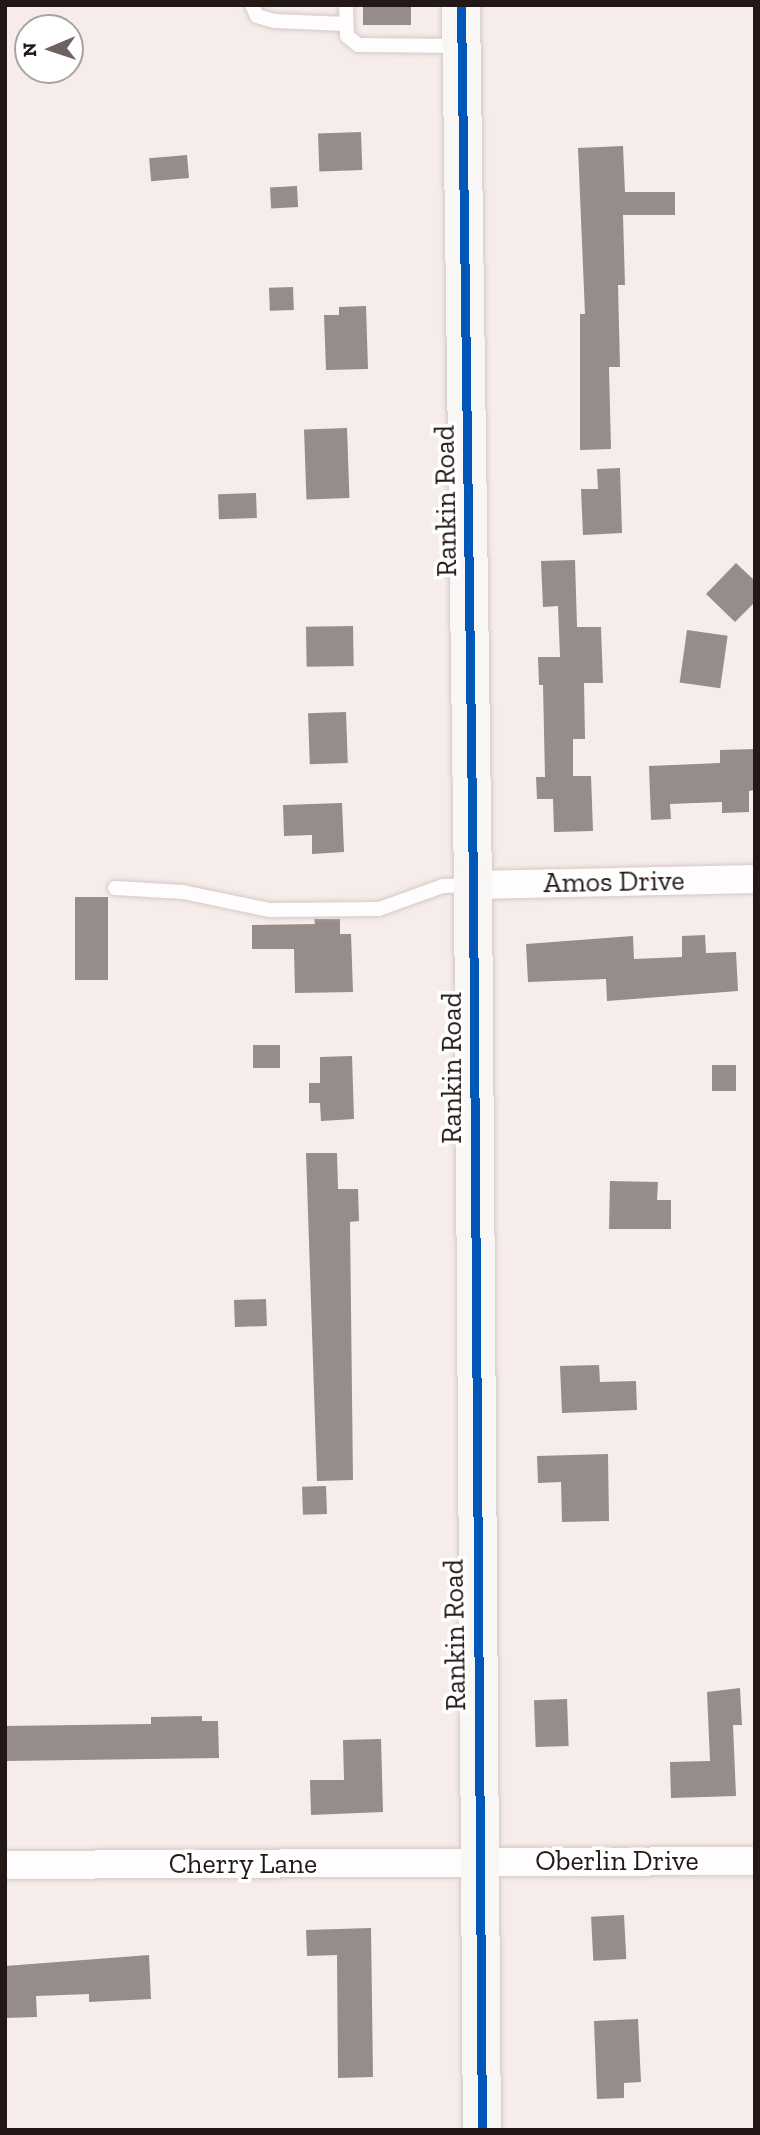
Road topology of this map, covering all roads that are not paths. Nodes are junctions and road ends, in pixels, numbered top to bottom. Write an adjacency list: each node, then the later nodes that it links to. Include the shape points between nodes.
1 (252, 5): 4 (lane, via 257,16 274,21)
2 (346, 5): 4 (lane)
3 (461, 5): 5 (street, Rankin Road)
4 (346, 24): 5 (lane, via 347,36 358,45)
5 (462, 46): 7 (street, Rankin Road)
6 (755, 879): 7 (street, Amos Drive)
7 (473, 885): 8 (lane, via 443,886 403,903 366,909 270,910 183,891); 10 (street, Rankin Road)
8 (115, 888)
9 (755, 1861): 10 (street, Oberlin Drive)
10 (480, 1862): 11 (street, Cherry Lane); 12 (street, Rankin Road)
11 (5, 1865)
12 (482, 2130)

